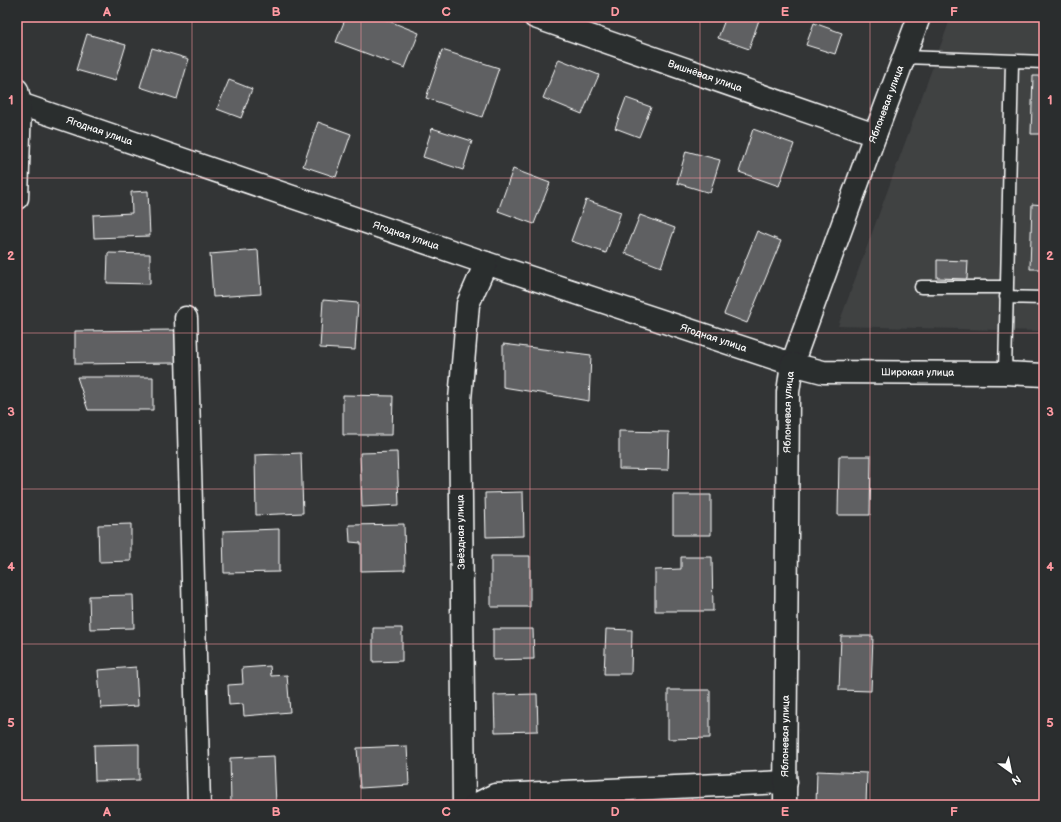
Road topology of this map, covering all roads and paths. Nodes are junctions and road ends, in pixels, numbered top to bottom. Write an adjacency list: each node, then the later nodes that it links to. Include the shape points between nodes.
1 (535, 17): 7 (street, Вишнёвая улица)
2 (919, 17): 3 (street, Яблоневая улица)
3 (904, 57): 4 (lane); 7 (street, Яблоневая улица)
4 (1012, 62): 5 (lane); 11 (lane)
5 (1044, 62)
6 (19, 97): 8 (street); 9 (street, Ягодная улица)
7 (875, 135): 14 (street, Яблоневая улица)
8 (17, 198)
9 (486, 263): 14 (street, Ягодная улица); 19 (street, Звёздная улица, via 468,304 460,400)
10 (921, 287): 11 (lane)
11 (1006, 292): 12 (lane); 15 (lane)
12 (1044, 298)
13 (186, 318): 18 (street)
14 (792, 364): 15 (street, Широкая улица, via 823,372); 17 (street, Яблоневая улица, via 788,392)
15 (1005, 373): 16 (street, Широкая улица)
16 (1044, 375)
17 (786, 782): 20 (street, via 495,795); 21 (street, Яблоневая улица)
18 (199, 805)
19 (464, 805)
20 (475, 805)
21 (785, 805)

